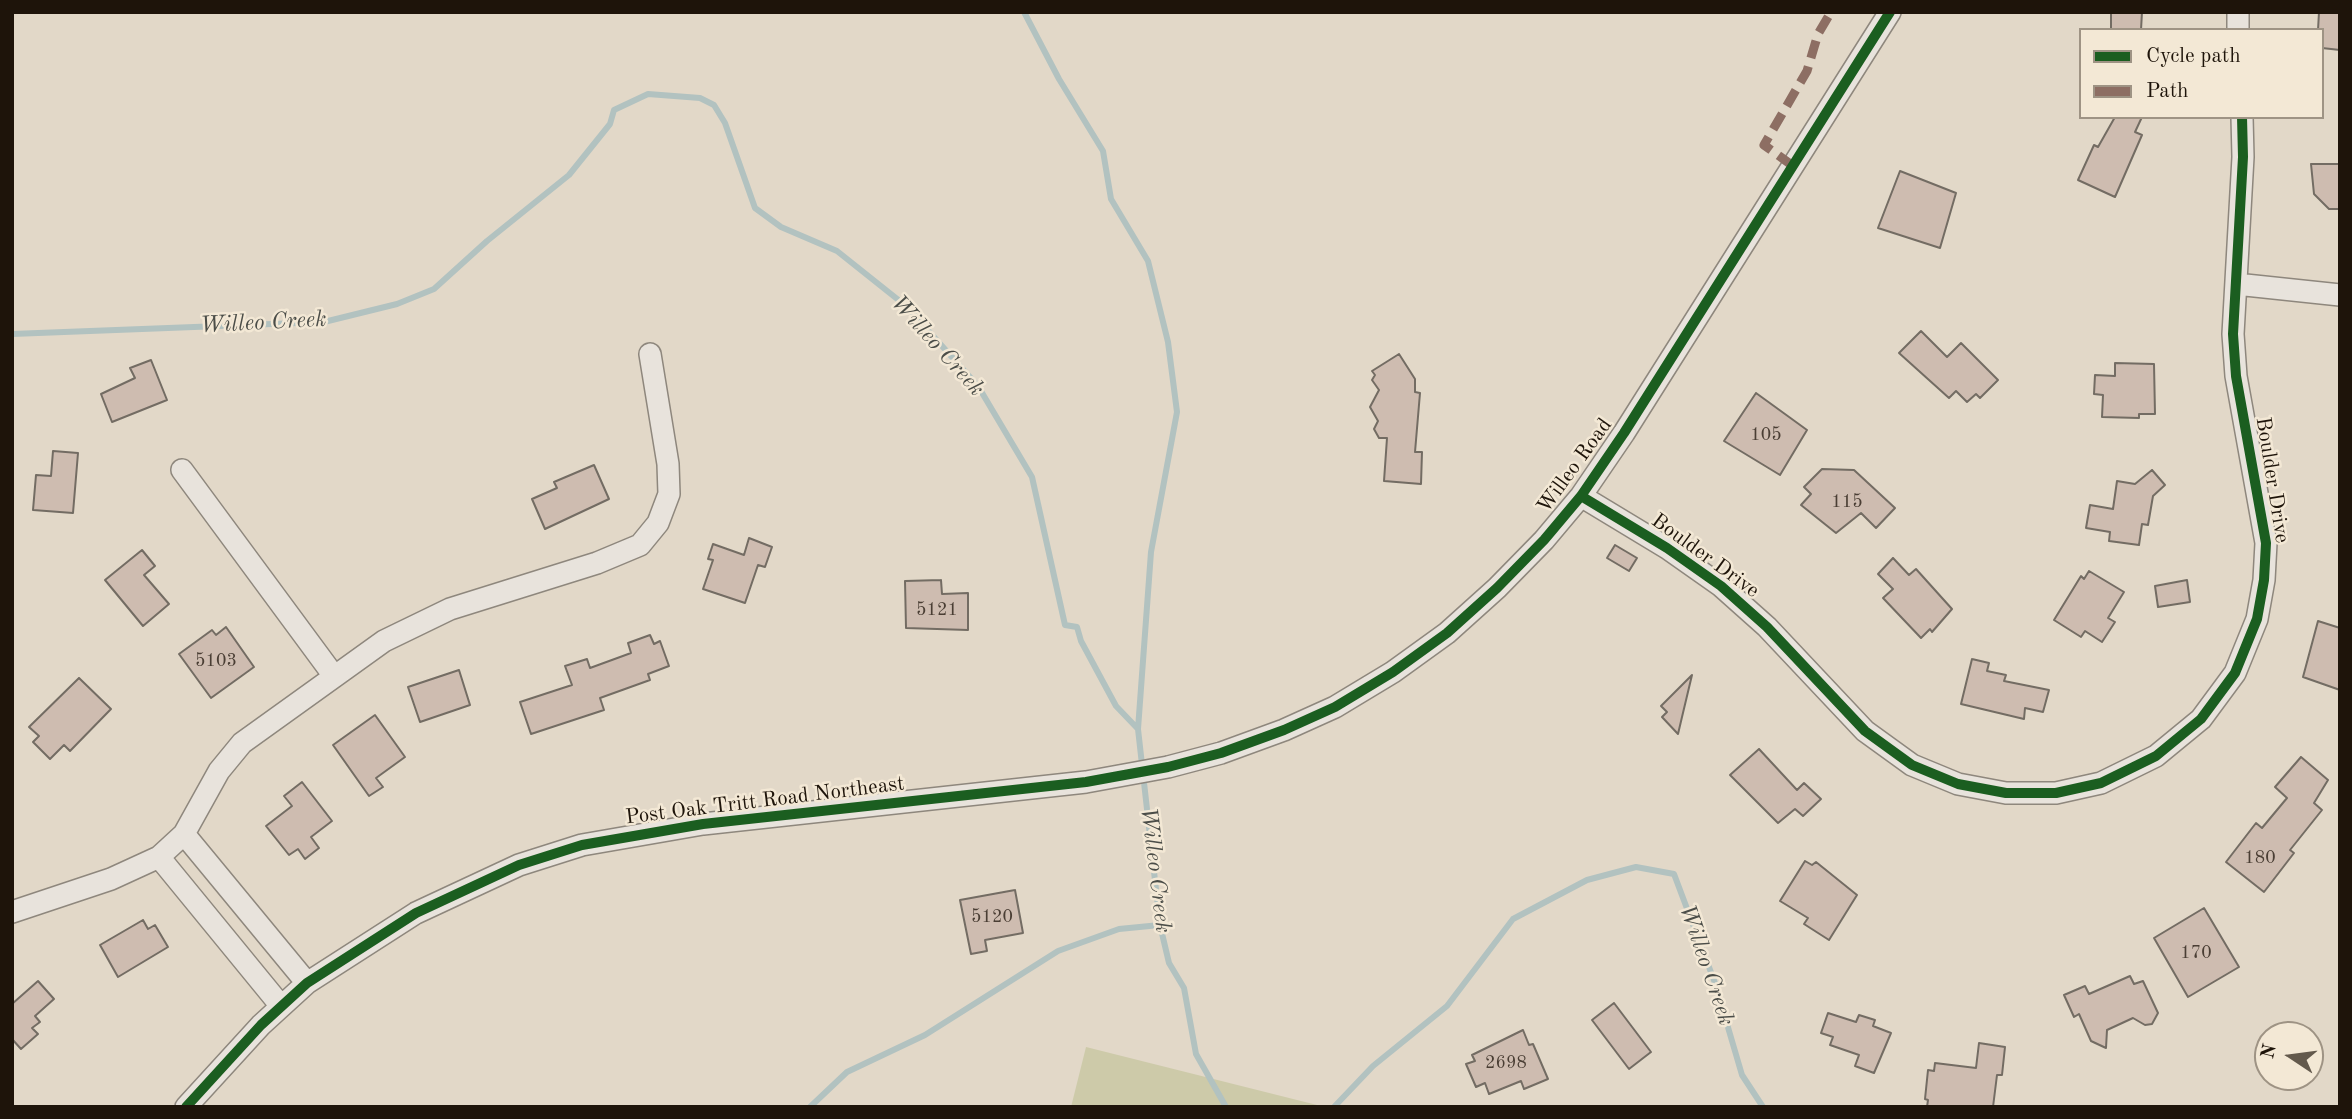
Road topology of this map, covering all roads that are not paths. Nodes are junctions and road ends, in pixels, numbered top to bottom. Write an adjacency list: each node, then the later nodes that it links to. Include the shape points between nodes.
1 (1890, 12): 7 (street, Willeo Road)
2 (2242, 119): 3 (street, Boulder Drive)
3 (2236, 284): 4 (street); 7 (street, Boulder Drive, via 2236,376 2266,543 2257,619 2235,673 2201,719 2156,756 2101,783 2056,793 2006,793 1958,784 1912,765 1865,731 1767,627 1721,586)
4 (2340, 295)
5 (650, 354): 8 (street, via 669,494 658,523 640,545 450,609 384,641)
6 (182, 470): 8 (street)
7 (1581, 496): 9 (street, Willeo Road, via 1516,569 1447,633 1393,672 1335,707 1248,744)
8 (334, 676): 10 (street, via 229,756)
9 (1140, 773): 13 (street, Post Oak Tritt Road Northeast, via 702,824 582,845 463,888 396,925)
10 (184, 834): 11 (street); 13 (street)
11 (159, 857): 12 (street, via 111,879); 14 (street)
12 (12, 912)
13 (307, 984): 14 (street, Post Oak Tritt Road Northeast)
14 (281, 1006): 15 (street, Post Oak Tritt Road Northeast)
15 (186, 1107)

